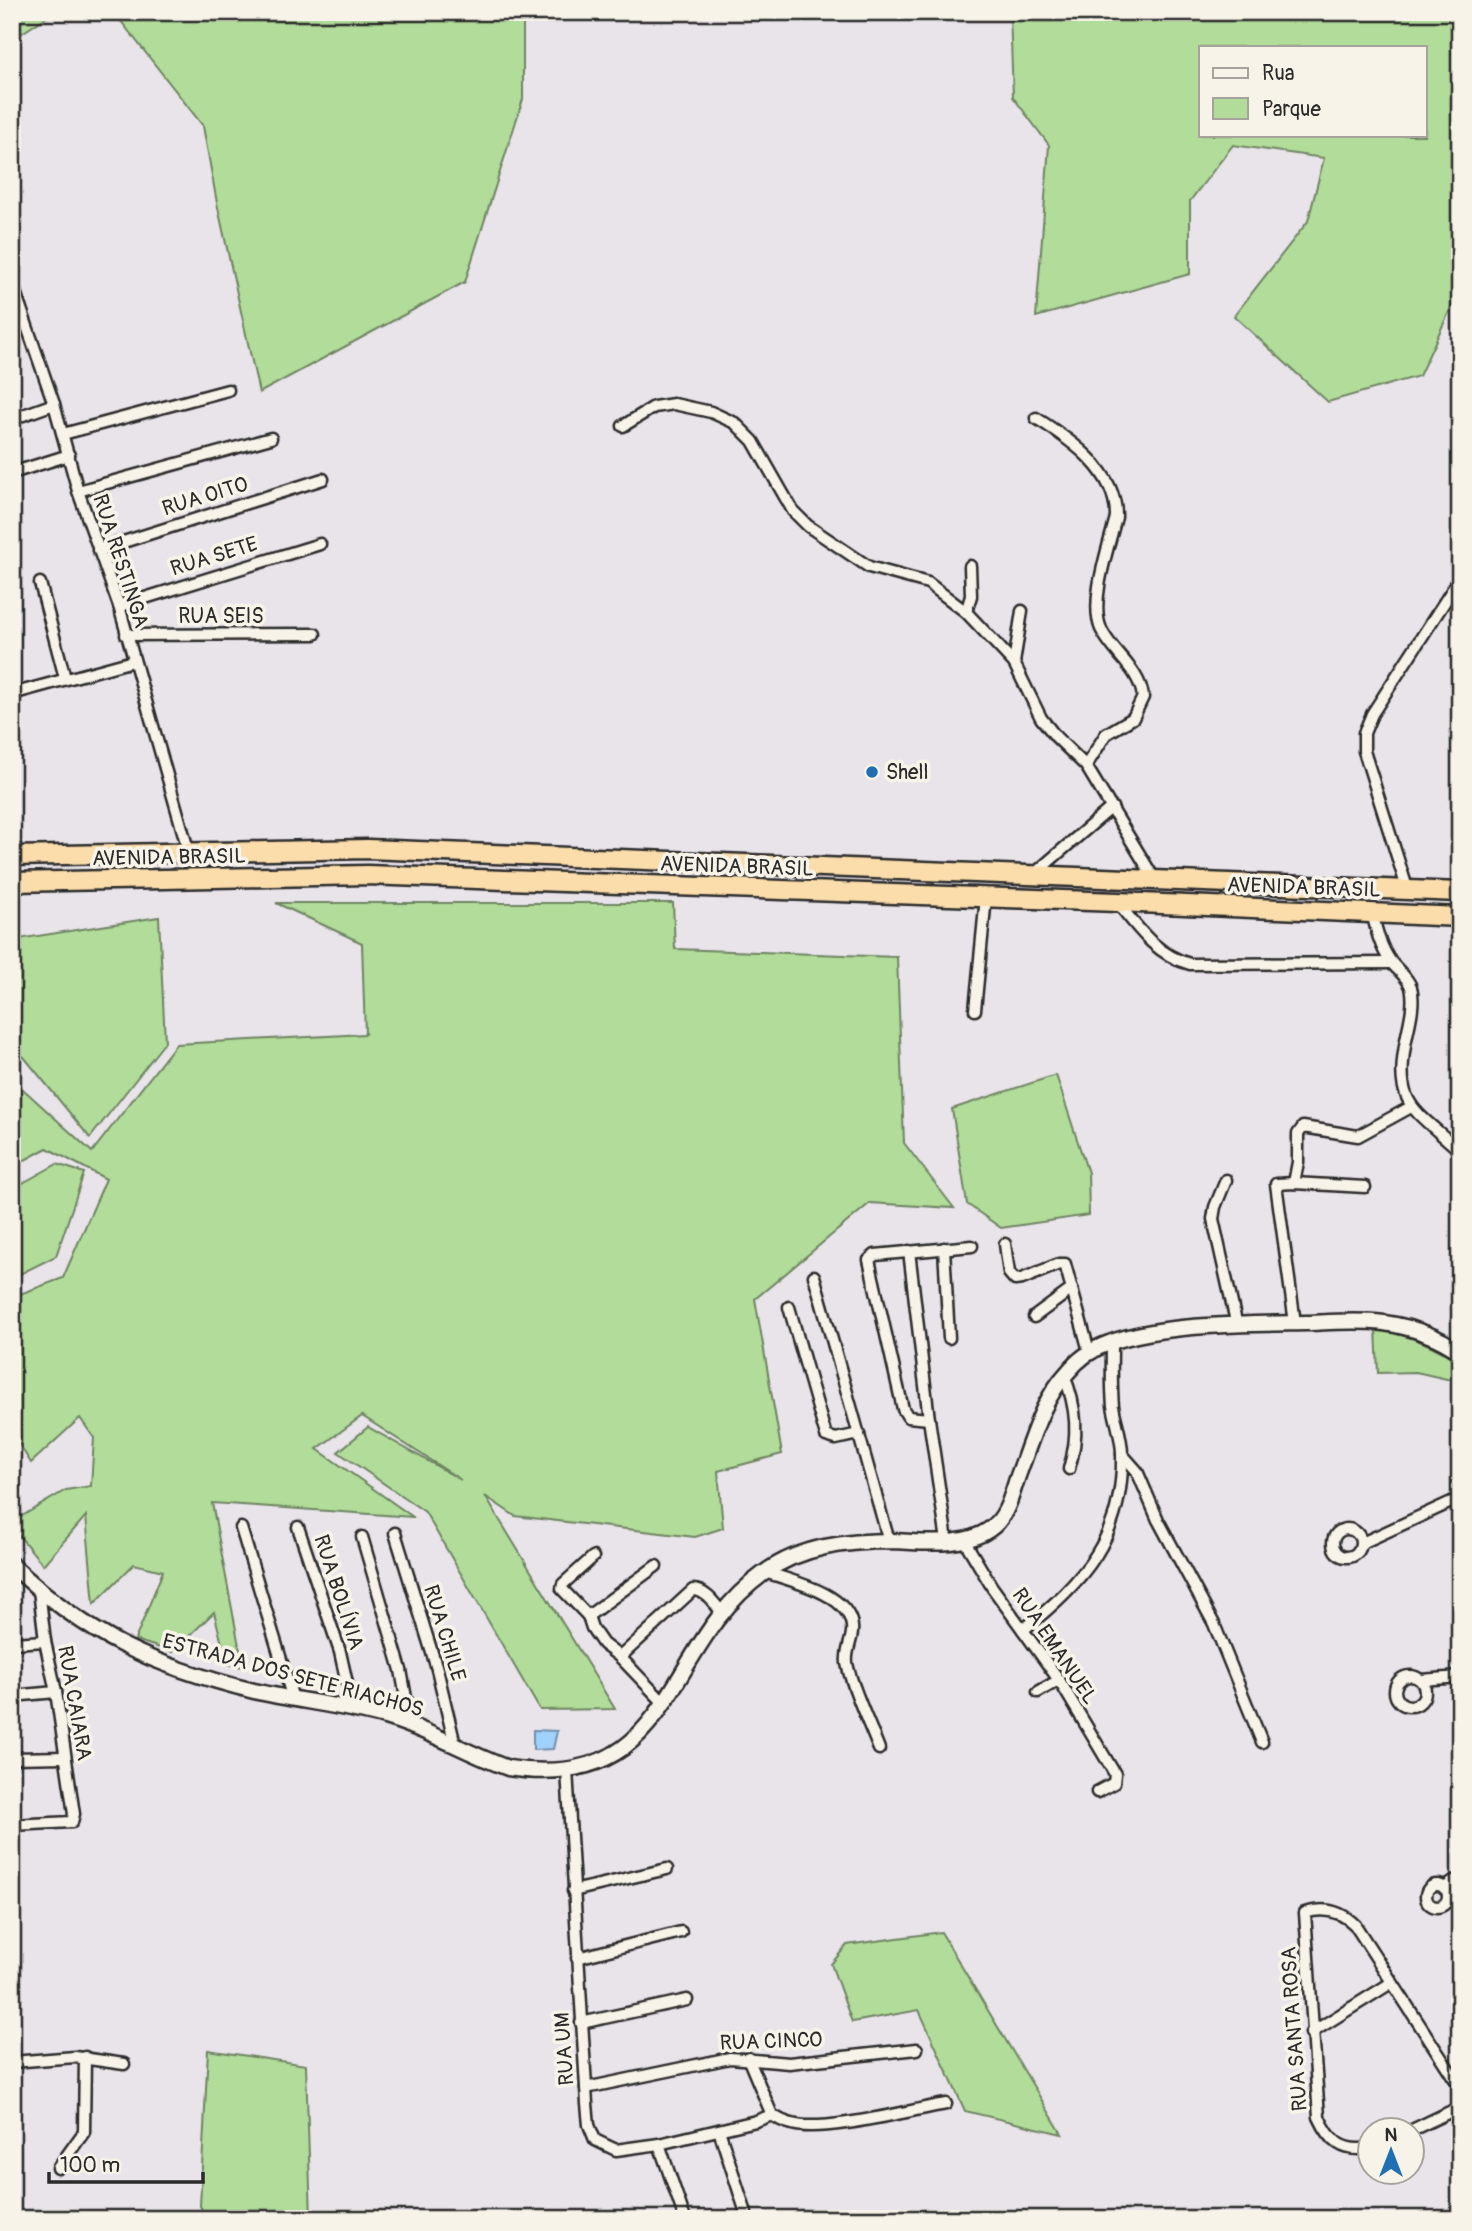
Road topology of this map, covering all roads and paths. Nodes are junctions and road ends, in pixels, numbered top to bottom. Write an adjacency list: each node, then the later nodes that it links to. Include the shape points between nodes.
1 (12, 283): 3 (street, RUA RESTINGA)
2 (228, 390): 7 (street)
3 (54, 404): 5 (street); 7 (street, RUA RESTINGA)
4 (1036, 418): 27 (street, via 1076,446 1095,466 1111,487 1116,507 1100,580 1099,620 1136,677 1143,697 1133,718 1106,734)
5 (12, 419)
6 (623, 426): 20 (street, via 654,407 674,404 711,412 734,423 752,441 808,527 869,567 928,583)
7 (64, 434): 9 (street, RUA RESTINGA)
8 (271, 438): 12 (street)
9 (69, 455): 10 (street); 12 (street, RUA RESTINGA)
10 (12, 473)
11 (323, 479): 14 (street, RUA OITO)
12 (78, 491): 14 (street, RUA RESTINGA)
13 (320, 544): 18 (street, RUA SETE)
14 (98, 550): 18 (street, RUA RESTINGA)
15 (970, 566): 20 (street, via 971,596)
16 (1460, 578): 34 (street, via 1364,733 1364,751)
17 (40, 583): 25 (street)
18 (119, 606): 22 (street, RUA RESTINGA)
19 (1022, 611): 24 (street)
20 (966, 612): 24 (street)
21 (315, 634): 22 (street, RUA SEIS)
22 (126, 635): 23 (street, RUA RESTINGA)
23 (133, 661): 25 (street); 29 (street, RUA RESTINGA)
24 (1014, 663): 27 (street, via 1048,728)
25 (65, 678): 26 (street)
26 (12, 694)
27 (1086, 766): 28 (street)
28 (1112, 807): 31 (street); 32 (street)
29 (188, 853): 30 (highway, AVENIDA BRASIL); 31 (highway, AVENIDA BRASIL, via 368,849)
30 (12, 856)
31 (1033, 874): 32 (highway, AVENIDA BRASIL)
32 (1156, 880): 34 (highway, AVENIDA BRASIL)
33 (12, 882): 36 (highway, AVENIDA BRASIL, via 367,875)
34 (1406, 888): 35 (highway, AVENIDA BRASIL)
35 (1460, 892)
36 (986, 897): 37 (highway, AVENIDA BRASIL); 41 (street)
37 (1117, 902): 38 (highway, AVENIDA BRASIL); 40 (street, via 1151,942 1190,964)
38 (1372, 912): 39 (highway, AVENIDA BRASIL); 40 (street, via 1382,948)
39 (1460, 917)
40 (1392, 963): 42 (street, via 1411,988 1402,1076)
41 (975, 1010)
42 (1411, 1107): 43 (street); 45 (street, via 1357,1136 1303,1127 1298,1134)
43 (1460, 1151)
44 (1226, 1180): 56 (street, via 1213,1219)
45 (1294, 1182): 46 (street); 55 (street, via 1276,1186)
46 (1365, 1187)
47 (1005, 1244): 52 (street, via 1009,1273 1015,1280 1059,1264 1066,1266)
48 (972, 1245): 49 (street)
49 (944, 1248): 50 (street); 57 (street)
50 (909, 1251): 62 (street); 62 (street, via 875,1255 869,1260 904,1409 908,1417)
51 (814, 1276): 63 (street)
52 (1072, 1289): 54 (street); 59 (street)
53 (789, 1307): 63 (street, via 827,1436 836,1439)
54 (1034, 1317)
55 (1295, 1323): 56 (street, ESTRADA DOS SETE RIACHOS); 60 (street, ESTRADA DOS SETE RIACHOS, via 1383,1323 1430,1335)
56 (1237, 1326): 58 (street, ESTRADA DOS SETE RIACHOS, via 1154,1332)
57 (949, 1338)
58 (1112, 1341): 59 (street, ESTRADA DOS SETE RIACHOS); 64 (street, via 1113,1401)
59 (1089, 1351): 61 (street, ESTRADA DOS SETE RIACHOS)
60 (1460, 1352)
61 (1064, 1375): 65 (street, via 1077,1420); 71 (street, ESTRADA DOS SETE RIACHOS, via 1043,1409 1004,1513 990,1529)
62 (929, 1419): 73 (street)
63 (859, 1434): 72 (street)
64 (1122, 1454): 82 (street, via 1118,1509 1097,1556 1050,1609); 96 (street, via 1137,1471 1214,1624)
65 (1069, 1469)
66 (1460, 1498): 74 (street)
67 (298, 1527): 94 (street, RUA BOLÍVIA, via 340,1652)
68 (241, 1528): 92 (street)
69 (395, 1533): 97 (street, RUA CHILE, via 438,1669)
70 (362, 1537): 95 (street, via 401,1670)
71 (964, 1540): 73 (street, ESTRADA DOS SETE RIACHOS); 82 (street, RUA EMANUEL)
72 (889, 1541): 73 (street, ESTRADA DOS SETE RIACHOS); 78 (street, ESTRADA DOS SETE RIACHOS, via 821,1547)
73 (947, 1541)
74 (1362, 1543)
75 (593, 1557): 81 (street, via 562,1589)
76 (12, 1565): 79 (street, ESTRADA DOS SETE RIACHOS)
77 (656, 1566): 81 (street)
78 (765, 1572): 80 (street, ESTRADA DOS SETE RIACHOS); 98 (street, via 817,1591 844,1607 852,1626 846,1661)
79 (39, 1590): 83 (street, RUA CAIARA); 92 (street, ESTRADA DOS SETE RIACHOS, via 99,1634 153,1661)
80 (723, 1614): 85 (street, via 700,1590 693,1590); 93 (street, ESTRADA DOS SETE RIACHOS)
81 (588, 1616): 85 (street, via 603,1644)
82 (1023, 1630): 87 (street, RUA EMANUEL)
83 (45, 1641): 84 (street); 89 (street, RUA CAIARA)
84 (12, 1643)
85 (620, 1657): 93 (street)
86 (1460, 1677): 88 (street)
87 (1059, 1680): 90 (street); 102 (street, RUA EMANUEL, via 1115,1774 1114,1783)
88 (1421, 1680)
89 (56, 1692): 91 (street); 99 (street, RUA CAIARA)
90 (1038, 1692)
91 (12, 1696)
92 (293, 1699): 94 (street, ESTRADA DOS SETE RIACHOS)
93 (663, 1702): 101 (street, ESTRADA DOS SETE RIACHOS, via 628,1746 598,1762)
94 (353, 1710): 95 (street, ESTRADA DOS SETE RIACHOS)
95 (411, 1726): 97 (street, ESTRADA DOS SETE RIACHOS)
96 (1262, 1742)
97 (455, 1745): 101 (street, ESTRADA DOS SETE RIACHOS, via 508,1768)
98 (879, 1749)
99 (65, 1757): 100 (street); 103 (street, RUA CAIARA, via 72,1822)
100 (12, 1758)
101 (567, 1770): 107 (street, RUA UM)
102 (1097, 1793)
103 (12, 1825)
104 (667, 1869): 107 (street)
105 (1460, 1878): 106 (street)
106 (1444, 1888)
107 (573, 1891): 109 (street, RUA UM)
108 (681, 1931): 109 (street)
109 (577, 1958): 112 (street, RUA UM)
110 (1391, 1983): 113 (street); 113 (street, RUA SANTA ROSA, via 1348,1918 1323,1910 1305,1913); 119 (street)
111 (687, 2000): 112 (street)
112 (581, 2023): 120 (street, RUA UM)
113 (1311, 2033): 127 (street, RUA SANTA ROSA, via 1319,2117 1334,2142)
114 (916, 2049): 116 (street, RUA CINCO, via 789,2063)
115 (85, 2057): 117 (street); 118 (street); 128 (street, via 83,2135)
116 (748, 2059): 120 (street, RUA CINCO, via 730,2058); 123 (street)
117 (12, 2062)
118 (124, 2064)
119 (1460, 2087)
120 (586, 2088): 126 (street, RUA UM, via 595,2140 616,2150)
121 (946, 2104): 123 (street, via 811,2127)
122 (1460, 2107): 124 (street)
123 (772, 2115): 125 (street, RUA UM)
124 (1426, 2123)
125 (719, 2130): 126 (street, RUA UM); 129 (street)
126 (659, 2144): 130 (street)
127 (1356, 2147)
128 (58, 2168)
129 (746, 2213)
130 (685, 2219)

